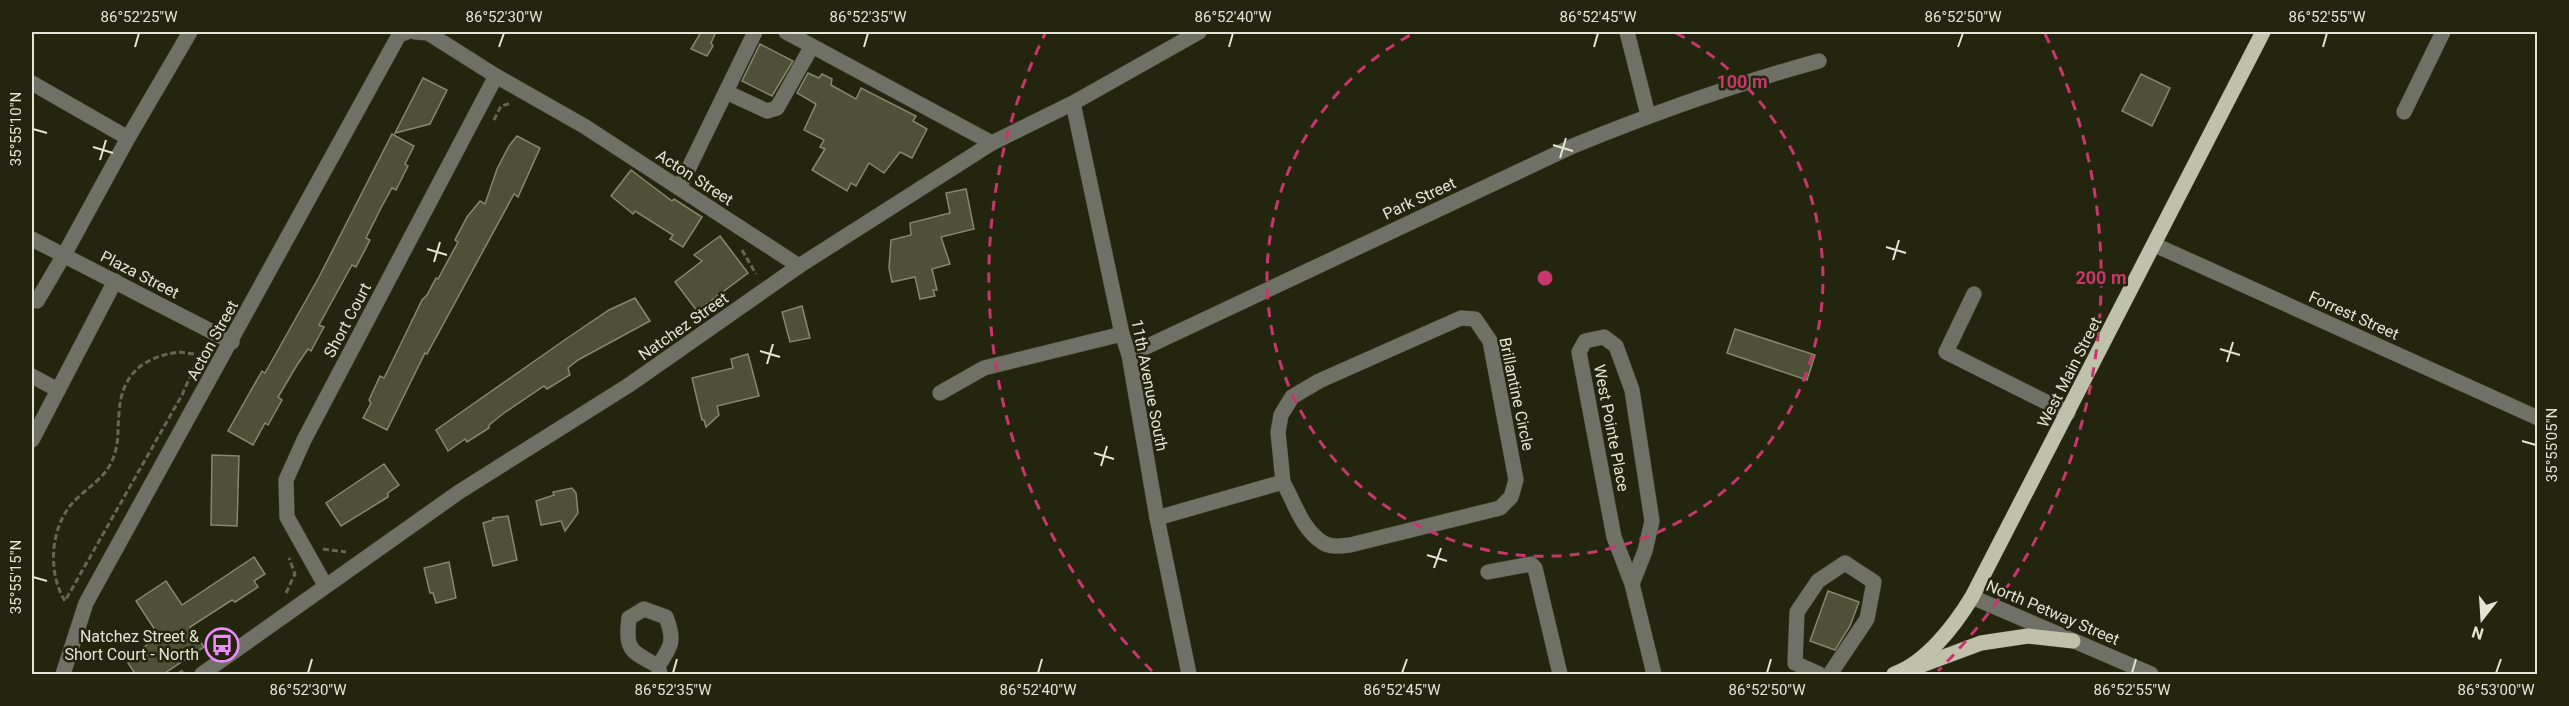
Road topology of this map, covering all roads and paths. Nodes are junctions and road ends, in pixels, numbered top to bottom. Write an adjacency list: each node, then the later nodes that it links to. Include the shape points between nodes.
1 (190, 32): 20 (street)
2 (407, 32): 33 (street, Acton Street, via 399,35)
3 (415, 32): 12 (street, Acton Street, via 428,33)
4 (755, 32): 14 (street)
5 (786, 32): 10 (street)
6 (1199, 32): 16 (street, Natchez Street)
7 (1627, 32): 18 (street)
8 (2263, 32): 24 (main road, West Main Street)
9 (2444, 32): 17 (street)
10 (812, 46): 14 (street, via 777,108 767,111); 21 (street)
11 (1819, 61): 18 (street, Park Street)
12 (496, 76): 22 (street, Acton Street, via 584,126); 47 (street, Short Court, via 286,480 287,517)
13 (32, 82): 20 (street)
14 (726, 92): 22 (street)
15 (516, 102): 19 (path, via 501,106)
16 (1073, 103): 21 (street, Natchez Street); 32 (street, 11th Avenue South)
17 (2404, 112)
18 (1648, 115): 34 (street, Park Street, via 1573,146)
19 (490, 126)
20 (128, 138): 26 (street)
21 (992, 143): 27 (street, Natchez Street)
22 (679, 188): 27 (street, Acton Street)
23 (32, 239): 26 (street, Plaza Street)
24 (2155, 245): 38 (main road, West Main Street); 39 (street, Forrest Street)
25 (740, 248): 29 (path, via 757,274)
26 (64, 255): 28 (street, Plaza Street); 31 (street, via 37,301)
27 (799, 266): 47 (street, Natchez Street, via 629,385 459,492)
28 (115, 281): 33 (street, Plaza Street); 36 (street)
29 (747, 281)
30 (1974, 294): 38 (street, via 1947,352)
31 (32, 298)
32 (1122, 334): 34 (street, 11th Avenue South); 37 (street, via 984,368)
33 (232, 342): 52 (street, Acton Street, via 86,603)
34 (1129, 355): 42 (street, 11th Avenue South)
35 (32, 376): 36 (street)
36 (58, 390): 40 (street)
37 (940, 393)
38 (2068, 413): 48 (main road, West Main Street)
39 (2538, 418)
40 (32, 440)
41 (1283, 482): 41 (street, Brillantine Circle, via 1278,432 1281,415 1292,397 1319,381 1461,318 1475,319 1491,341 1516,480 1511,496 1500,508 1333,546 1323,543 1305,525); 42 (street)
42 (1157, 518): 54 (street, 11th Avenue South)
43 (354, 547): 44 (path, via 345,553)
44 (322, 549)
45 (1488, 572): 55 (street, via 1531,564 1535,568)
46 (1632, 584): 46 (street, West Pointe Place, via 1652,521 1632,390 1616,346 1604,337 1585,341 1579,352 1614,537); 56 (street, West Pointe Place)
47 (325, 585): 53 (street, Natchez Street)
48 (1972, 597): 50 (street, North Petway Street); 51 (main road, West Main Street, via 1953,628)
49 (65, 601): 49 (path, via 54,573 59,528 70,507 111,464 119,443 121,393 127,381 154,356 194,354 197,361 182,395)
50 (2073, 640): 51 (main road, via 2028,636 1982,643); 59 (street, North Petway Street)
51 (1897, 674)
52 (63, 675)
53 (202, 675)
54 (1188, 675)
55 (1560, 675)
56 (1654, 675)
57 (1819, 675): 58 (street, via 1795,663 1797,612 1818,581 1845,563 1874,582 1867,619)
58 (1830, 675)
59 (2151, 675)

